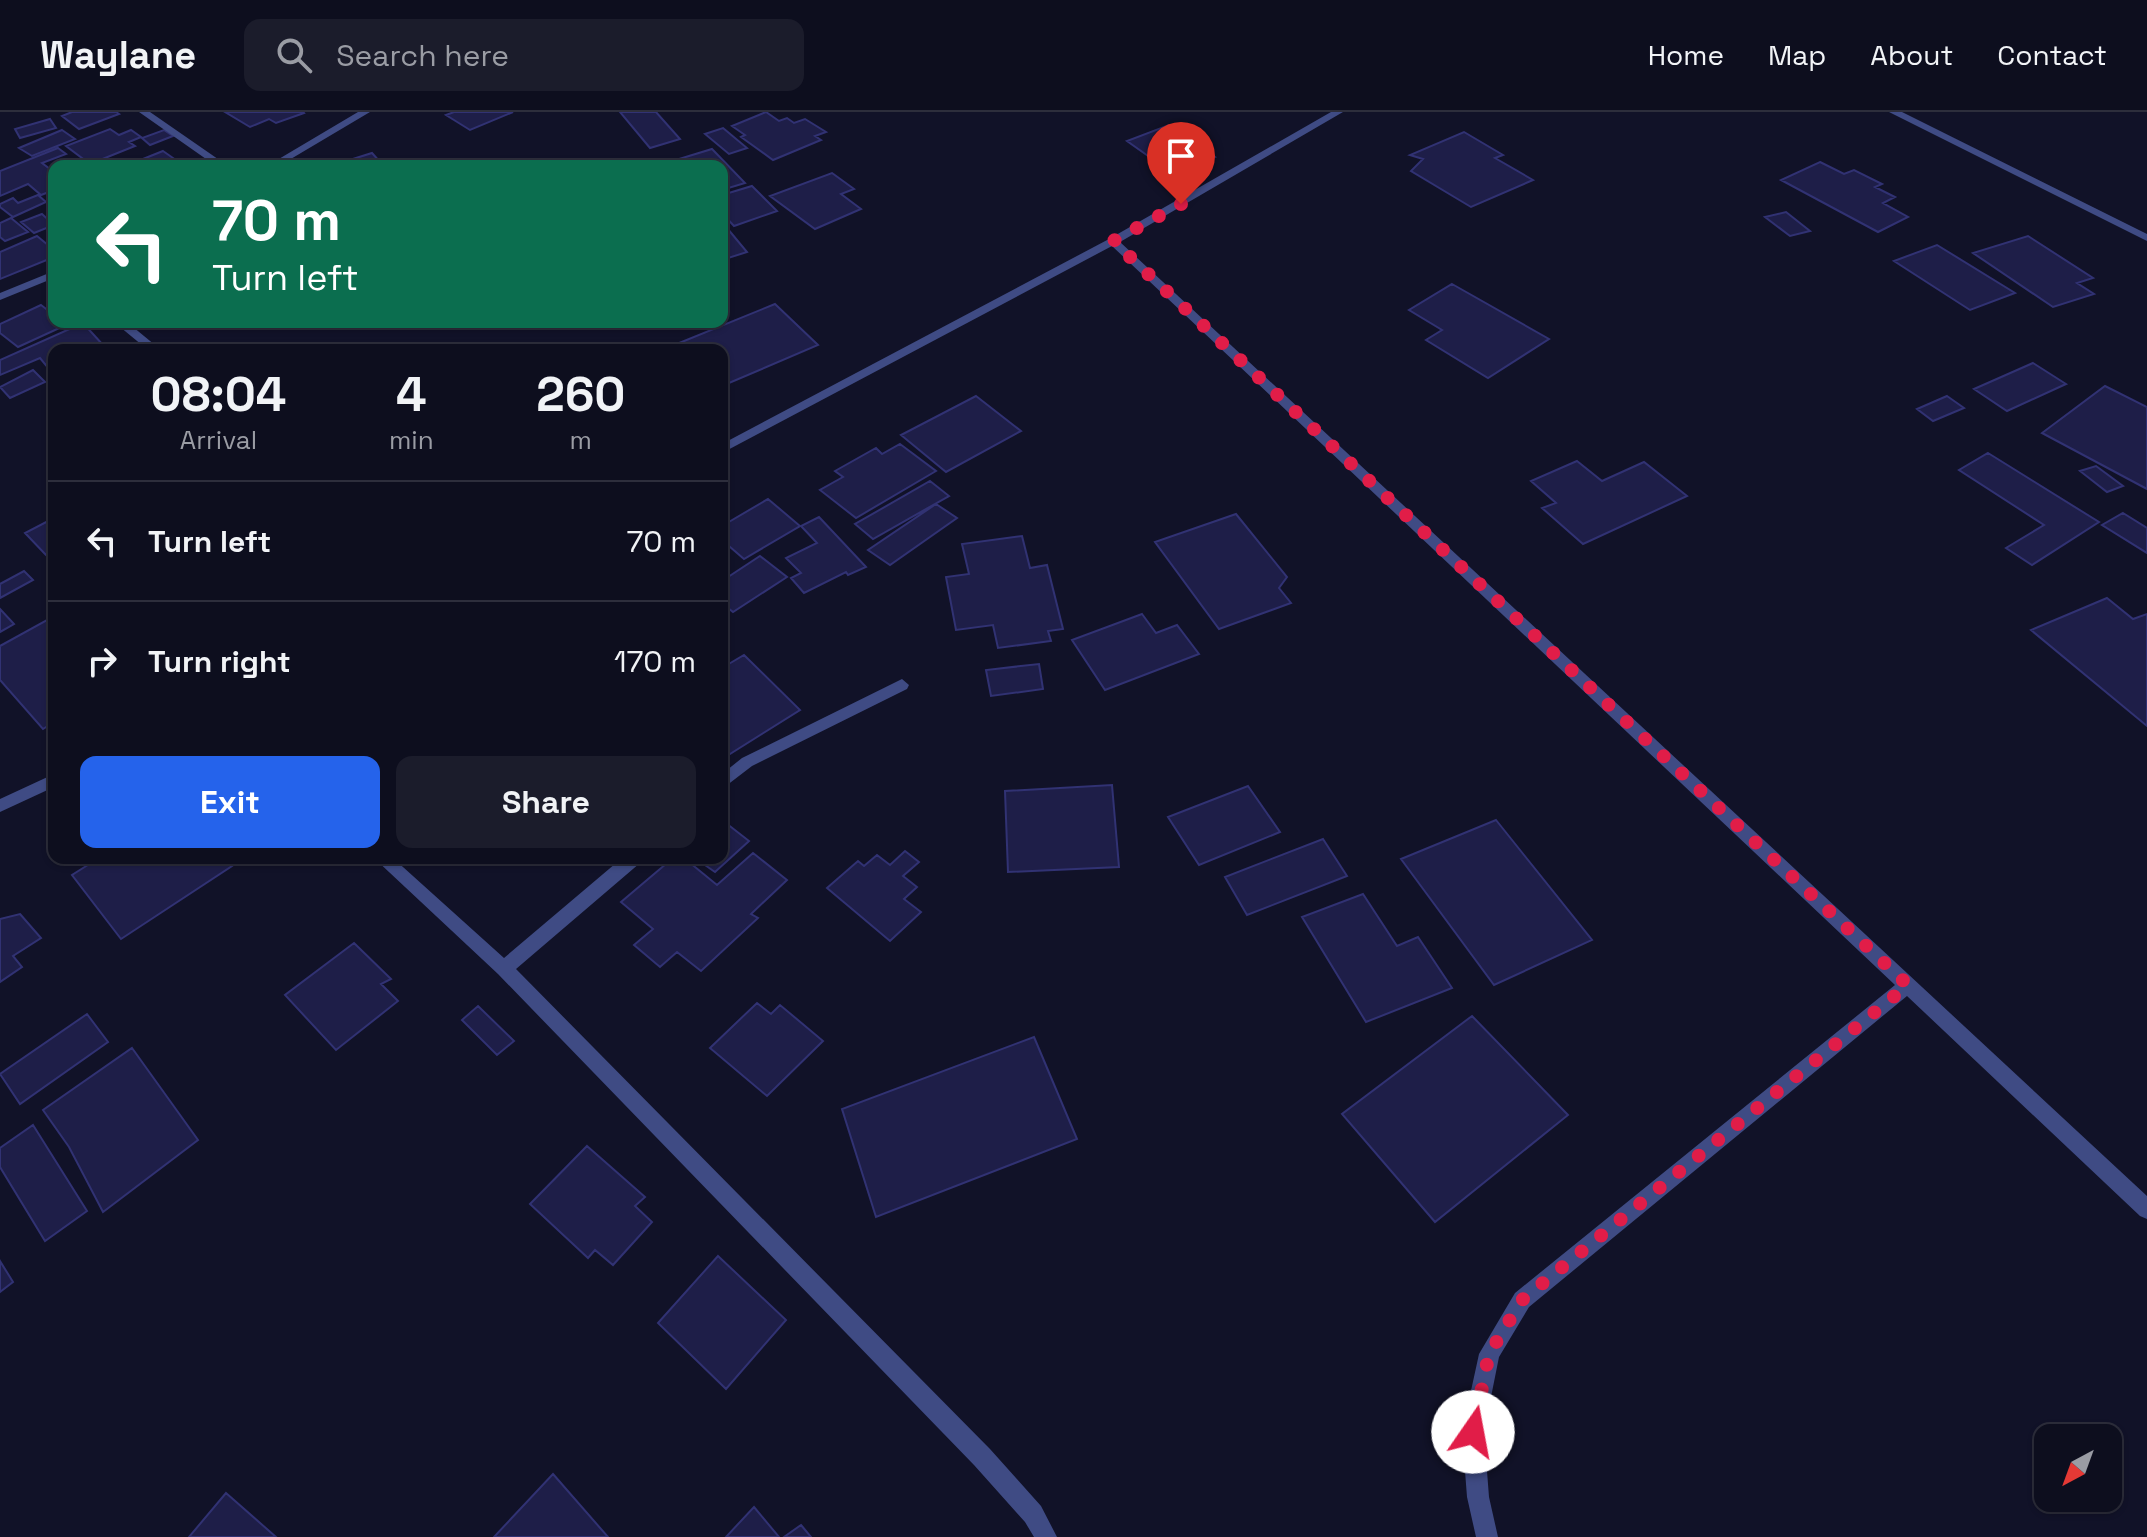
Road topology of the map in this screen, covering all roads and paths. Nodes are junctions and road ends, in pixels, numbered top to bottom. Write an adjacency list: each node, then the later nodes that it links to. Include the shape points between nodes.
1 (144, 112): 5 (street)
2 (365, 112): 6 (street)
3 (1338, 112): 8 (street)
4 (1894, 112): 7 (street)
5 (214, 160)
6 (282, 160)
7 (2147, 238)
8 (1113, 241): 13 (street); 21 (street)
9 (48, 277): 10 (street)
10 (0, 297)
11 (128, 328): 12 (street)
12 (148, 344)
13 (728, 446)
14 (902, 685): 15 (street, via 747,762)
15 (728, 778)
16 (48, 783): 17 (street)
17 (0, 806)
18 (389, 864): 20 (street)
19 (627, 864): 20 (street)
20 (504, 969): 23 (street, via 982,1457 1033,1514)
21 (1908, 985): 22 (street); 24 (street, via 1522,1300 1489,1354 1473,1432)
22 (2147, 1209)
23 (1046, 1537)
24 (1487, 1537)

